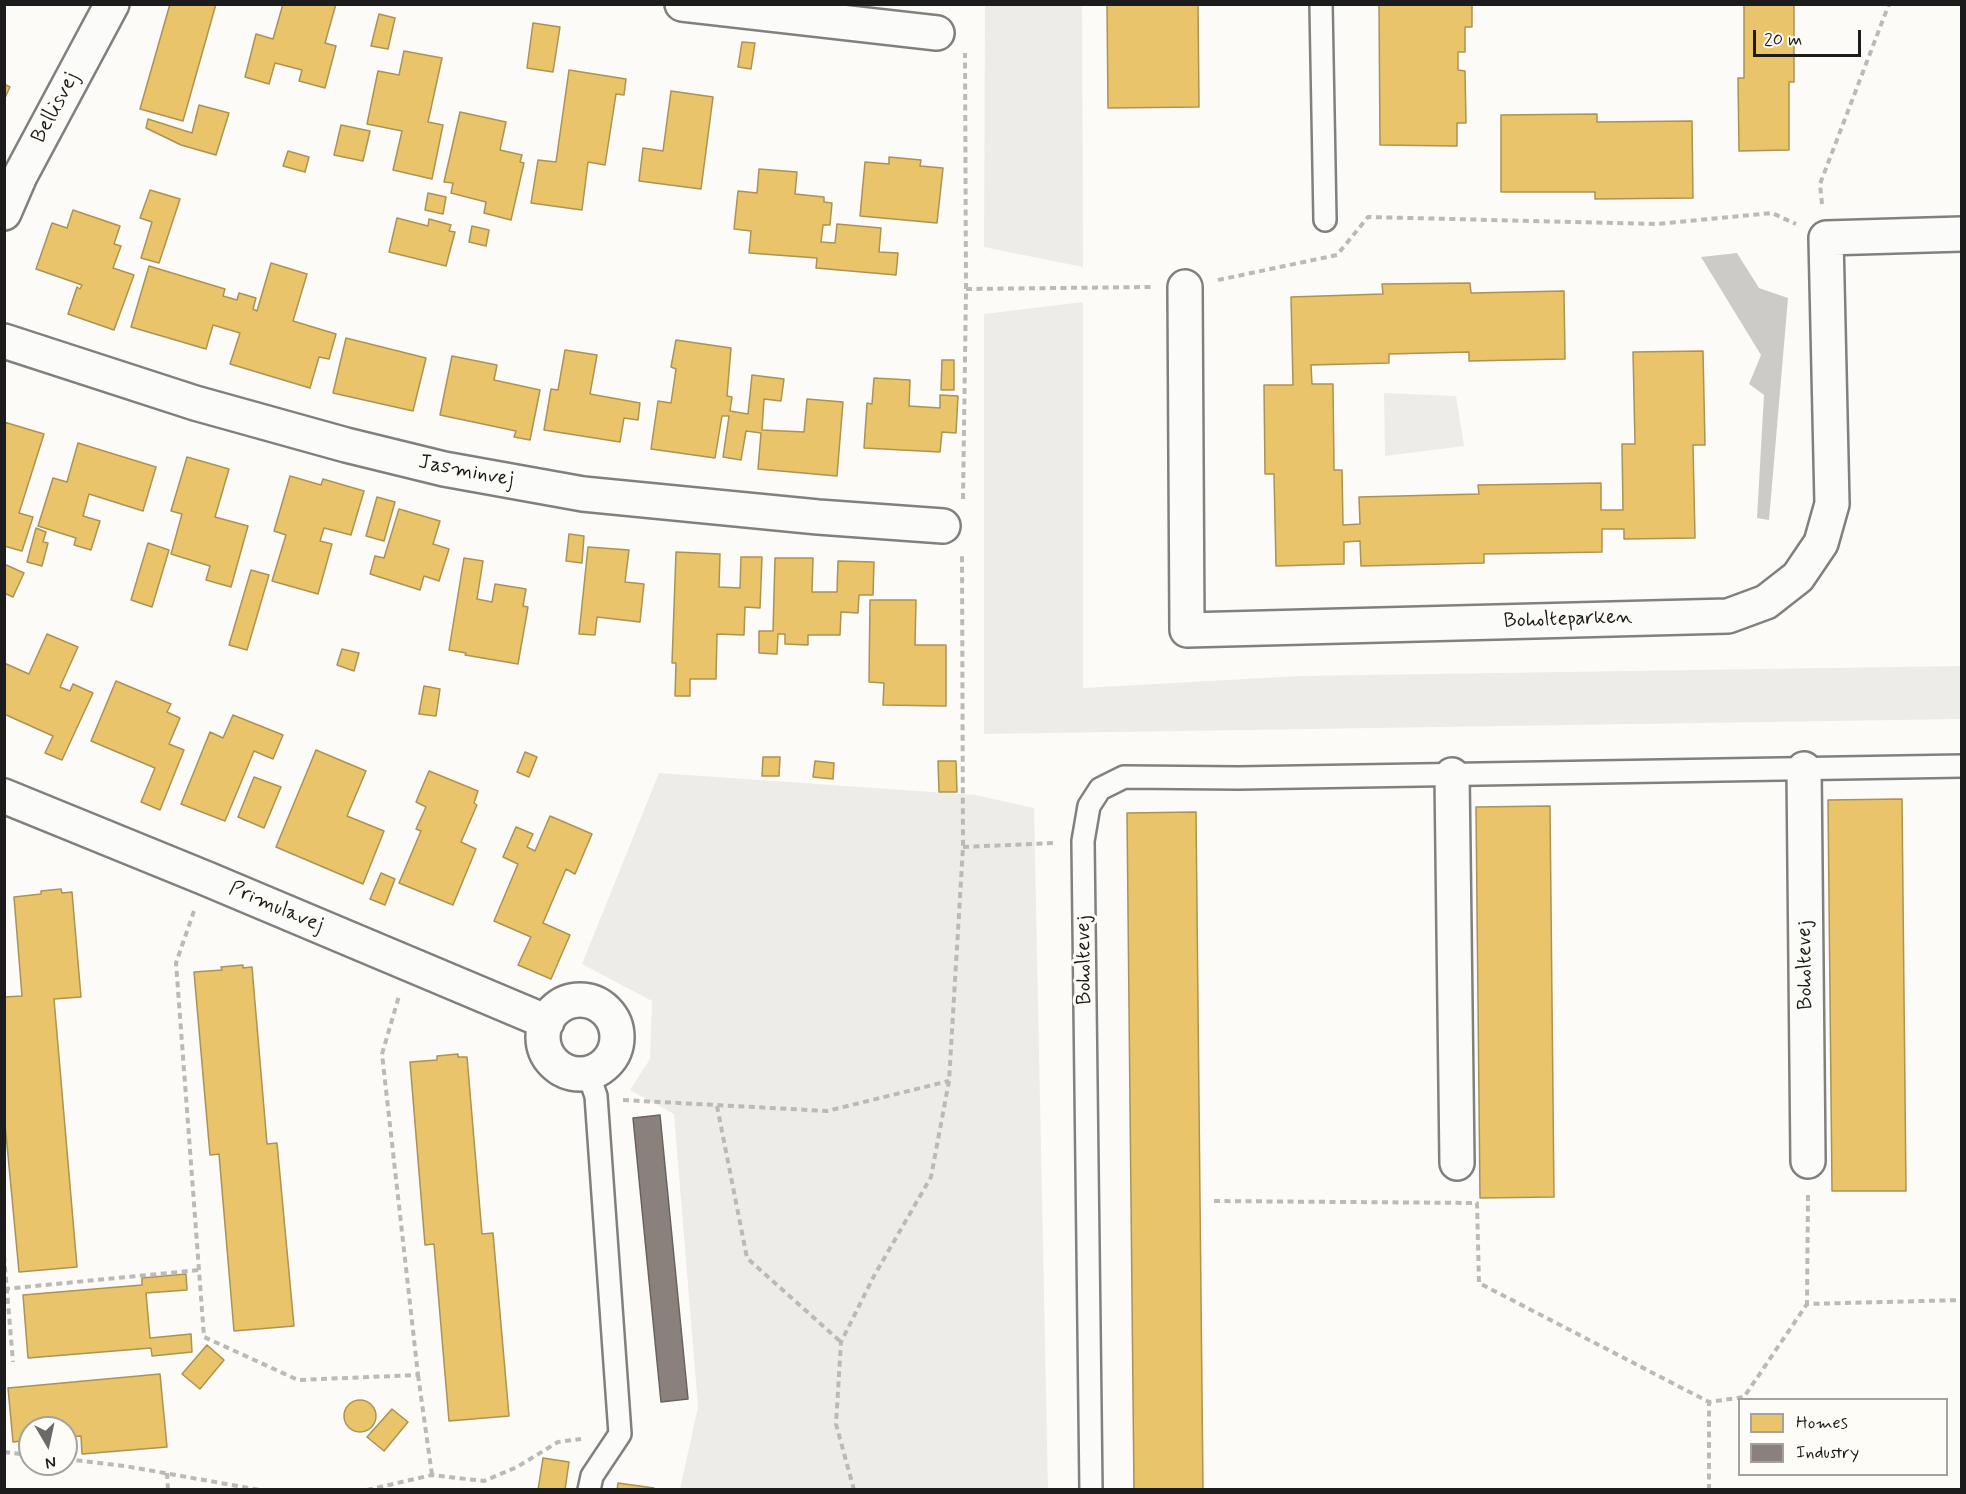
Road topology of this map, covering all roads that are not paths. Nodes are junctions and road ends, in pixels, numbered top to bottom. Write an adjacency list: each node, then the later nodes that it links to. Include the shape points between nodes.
1 (112, 4): 5 (street, Bellisvej)
2 (682, 4): 4 (street)
3 (1321, 4): 6 (lane)
4 (951, 37)
5 (4, 213)
6 (1325, 220)
7 (1962, 234): 8 (street, Boholteparken, via 1826,238 1832,504 1821,543 1798,577 1766,602 1728,616 1187,630)
8 (1185, 287)
9 (4, 341): 10 (street, Jasminvej, via 195,404 444,469 584,494)
10 (956, 527)
11 (1962, 766): 12 (lane, Boholtevej)
12 (1804, 769): 13 (lane, Boholtevej); 17 (street, Boholtevej)
13 (1452, 775): 18 (street); 20 (lane, Boholtevej, via 1124,777 1100,789 1089,806 1083,841)
14 (4, 796): 15 (street, Primulavej)
15 (547, 1022): 16 (street, via 544,1043 553,1062); 16 (street, via 561,1006 575,1001 589,1001 608,1012 615,1025 616,1046)
16 (592, 1085): 19 (lane, via 620,1434 591,1476)
17 (1808, 1161)
18 (1456, 1163)
19 (589, 1490)
20 (1091, 1490)

